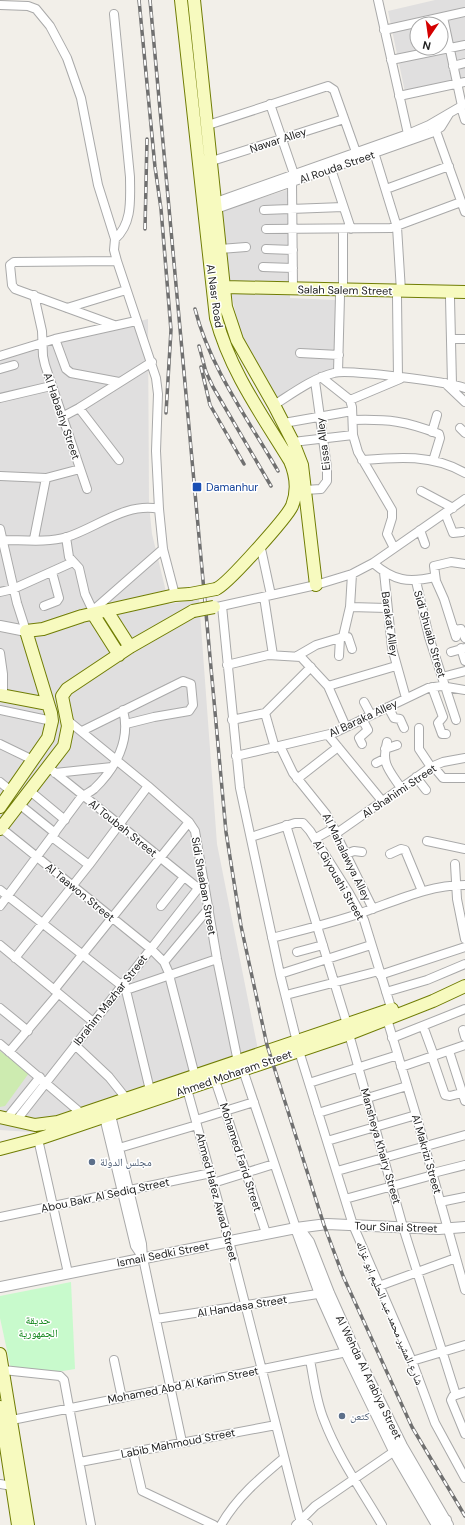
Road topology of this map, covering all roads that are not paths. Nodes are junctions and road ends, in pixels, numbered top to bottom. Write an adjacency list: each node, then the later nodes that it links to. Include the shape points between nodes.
1 (181, 0): 70 (main road, Al Nasr Road, via 216,313)
2 (194, 0): 23 (main road, Al Nasr Road)
3 (378, 0): 9 (street)
4 (0, 5): 45 (street, via 28,6 36,9 59,40 73,71 81,98 98,185)
5 (465, 12): 7 (street)
6 (114, 14): 45 (street, via 130,177 130,202 126,223)
7 (447, 16)
8 (409, 24): 9 (street)
9 (384, 30): 13 (street)
10 (449, 44): 12 (street)
11 (465, 45): 12 (street)
12 (450, 48): 13 (street); 15 (street)
13 (391, 60): 17 (street)
14 (465, 63): 15 (street)
15 (453, 66): 16 (street)
16 (461, 83): 17 (street); 19 (street)
17 (399, 96): 25 (street)
18 (270, 104): 21 (street, via 328,86 334,90); 23 (street); 26 (street)
19 (462, 105): 20 (street, Al Rouda Street); 22 (street)
20 (450, 113): 24 (street, Al Rouda Street); 25 (street, Al Rouda Street)
21 (344, 118): 26 (street, Nawar Alley); 28 (street)
22 (465, 120)
23 (208, 125): 29 (main road, Al Nasr Road)
24 (436, 131): 27 (street, Al Rouda Street); 30 (street)
25 (408, 134): 27 (street, Al Rouda Street)
26 (282, 139): 29 (street, Nawar Alley); 32 (street)
27 (373, 150): 28 (street, Al Rouda Street); 31 (street, Al Rouda Street); 33 (street)
28 (356, 152): 32 (street, Al Rouda Street)
29 (212, 161): 35 (main road, Al Nasr Road)
30 (449, 166): 33 (street); 34 (street)
31 (330, 169): 32 (street, Al Rouda Street); 36 (street)
32 (293, 178): 35 (street, Al Rouda Street); 37 (street)
33 (386, 189): 40 (street)
34 (461, 202): 39 (street); 40 (street)
35 (216, 206): 47 (main road, Al Nasr Road)
36 (344, 207): 37 (street); 44 (street)
37 (293, 209): 38 (street); 42 (street)
38 (264, 210)
39 (465, 212)
40 (397, 227): 44 (street); 58 (street)
41 (266, 229): 42 (street)
42 (293, 229): 43 (street); 49 (street)
43 (343, 229): 44 (street); 57 (street)
44 (352, 229)
45 (115, 239): 50 (street)
46 (246, 246): 47 (street)
47 (220, 249): 55 (main road, Al Nasr Road)
48 (266, 249): 49 (street)
49 (293, 250): 52 (street)
50 (116, 261): 54 (street); 59 (street, via 12,262 10,269 13,288)
51 (263, 267): 52 (street)
52 (293, 268): 53 (street)
53 (293, 289): 55 (main road, Salah Salem Street); 57 (main road, Salah Salem Street)
54 (126, 290): 62 (street); 63 (street)
55 (224, 291): 57 (main road, Salah Salem Street); 68 (main road, Al Nasr Road)
56 (465, 292): 58 (main road, Salah Salem Street)
57 (341, 293): 58 (main road, Salah Salem Street); 73 (street)
58 (399, 294): 60 (main road, Salah Salem Street); 80 (street)
59 (34, 296): 62 (street); 69 (street, Al Habashy Street)
60 (450, 298): 61 (main road, Salah Salem Street); 66 (street)
61 (465, 299)
62 (67, 308): 64 (street)
63 (136, 321): 64 (street); 75 (street)
64 (114, 325): 65 (street)
65 (55, 339): 69 (street); 82 (street, via 66,369 71,373)
66 (451, 339): 67 (street); 83 (street)
67 (465, 339)
68 (237, 340): 70 (main road, via 230,346); 74 (main road, Al Nasr Road)
69 (43, 342): 71 (street); 84 (street, Al Habashy Street, via 43,356)
70 (224, 346): 76 (main road, Al Nasr Road)
71 (1, 353)
72 (300, 353): 73 (street)
73 (339, 355): 79 (street)
74 (245, 357): 76 (main road, via 236,359); 89 (main road, Al Nasr Road)
75 (152, 362): 82 (street); 113 (street, via 158,394 156,451)
76 (232, 364): 114 (main road, Al Nasr Road, via 293,469 294,496)
77 (14, 365): 78 (street)
78 (0, 369)
79 (338, 372): 80 (street); 81 (street)
80 (399, 378): 83 (street); 87 (street)
81 (318, 379): 87 (street); 89 (street); 93 (street, Eissa Alley)
82 (119, 382): 90 (street)
83 (448, 384): 85 (street); 88 (street)
84 (51, 386): 86 (street); 94 (street, Al Habashy Street)
85 (465, 388)
86 (0, 398)
87 (350, 400): 91 (street)
88 (465, 402)
89 (274, 405): 96 (main road, Al Nasr Road)
90 (79, 408): 94 (street); 101 (street)
91 (352, 411): 93 (street); 95 (street)
92 (437, 415): 97 (street)
93 (320, 416): 96 (street); 99 (street, Eissa Alley)
94 (62, 417): 104 (street, Al Habashy Street)
95 (352, 420): 97 (street, via 398,420); 98 (street)
96 (284, 423): 100 (main road, Al Nasr Road)
97 (432, 432): 103 (street, via 440,436)
98 (353, 435): 99 (street); 102 (street)
99 (323, 438): 100 (street); 109 (street, Eissa Alley, via 327,468 326,484 321,489)
100 (293, 442): 109 (main road, Al Nasr Road, via 302,465)
101 (119, 460)
102 (362, 460): 103 (street, via 404,457); 125 (street, via 390,506 392,518 387,534)
103 (433, 460): 105 (street)
104 (80, 469): 107 (street); 108 (street, Al Habashy Street)
105 (465, 473)
106 (0, 476): 107 (street)
107 (46, 478): 121 (street)
108 (87, 489)
109 (305, 490): 115 (main road, Al Nasr Road)
110 (421, 491): 112 (street)
111 (465, 499): 112 (street)
112 (453, 508): 116 (street)
113 (159, 509): 120 (street, via 132,509); 126 (street)
114 (288, 513): 115 (main road); 123 (main road, Al Nasr Road)
115 (307, 513): 137 (main road, Al Nasr Road)
116 (445, 513): 118 (street); 119 (street, via 453,533)
117 (0, 530): 122 (street)
118 (420, 530): 124 (street); 125 (street)
119 (462, 532)
120 (66, 537): 121 (street); 127 (street, via 69,556)
121 (34, 539): 122 (street)
122 (2, 540): 130 (street)
123 (260, 544): 140 (main road, Al Nasr Road, bridge, via 231,578 216,589); 141 (street)
124 (425, 544)
125 (394, 548): 128 (street)
126 (163, 549): 140 (street); 147 (street)
127 (73, 562): 132 (street); 147 (street, via 79,568)
128 (373, 563): 133 (street); 134 (street)
129 (465, 564): 135 (street, via 451,562 435,565)
130 (9, 567): 131 (street); 138 (street)
131 (0, 569)
132 (52, 572): 138 (street); 142 (street, via 59,598)
133 (384, 572): 136 (street, via 396,578); 145 (street, Barakat Alley)
134 (352, 574): 137 (street); 144 (street)
135 (435, 577): 136 (street); 151 (street, via 455,634 461,629)
136 (416, 581): 166 (street, Sidi Shuaib Street, via 429,637)
137 (316, 585): 141 (street)
138 (13, 589): 139 (street); 149 (street)
139 (0, 592)
140 (175, 595): 146 (main road, Al Nasr Road)
141 (267, 596): 143 (street); 158 (street)
142 (44, 606)
143 (218, 606): 152 (main road, bridge, via 193,611); 162 (street, شارع المشير محمد عبد الحليم ابو غزاله)
144 (350, 607): 145 (street); 150 (street)
145 (387, 608): 163 (street, Barakat Alley)
146 (106, 611): 147 (main road, Al Nasr Road); 152 (main road)
147 (89, 614): 149 (main road, Al Nasr Road, via 52,627); 157 (main road)
148 (0, 626): 149 (street)
149 (26, 631): 174 (main road)
150 (342, 637): 153 (street, via 348,638); 159 (street, via 316,645); 160 (street)
151 (465, 638)
152 (130, 647): 157 (main road)
153 (352, 648)
154 (463, 648): 155 (street); 161 (street)
155 (451, 652)
156 (0, 653): 171 (street, via 3,674)
157 (119, 655): 180 (main road, via 65,692 62,703)
158 (273, 655): 159 (street); 162 (street)
159 (297, 656): 164 (street)
160 (339, 656)
161 (465, 661)
162 (227, 665): 181 (street, شارع المشير محمد عبد الحليم ابو غزاله)
163 (396, 666): 167 (street); 172 (street, Barakat Alley)
164 (311, 667): 167 (street); 178 (street)
165 (465, 671): 166 (street)
166 (442, 677): 169 (street, Sidi Shuaib Street)
167 (328, 686): 186 (street)
168 (432, 687): 169 (street, Al Baraka Alley); 172 (street, Al Baraka Alley); 190 (street, via 443,716 438,723 442,734)
169 (445, 687): 170 (street, Al Baraka Alley); 183 (street, Sidi Shuaib Street)
170 (465, 690)
171 (1, 695): 174 (main road)
172 (406, 698): 175 (street, Al Baraka Alley)
173 (364, 702): 179 (street)
174 (48, 704): 184 (main road)
175 (388, 707): 179 (street, Al Baraka Alley); 187 (street, via 394,718 400,719)
176 (0, 710): 184 (street)
177 (123, 710): 185 (street); 185 (street, via 183,681 189,682 192,687 193,705 189,711); 189 (street)
178 (265, 713): 181 (street); 196 (street, Al Mahalawya Alley)
179 (371, 715): 182 (street, Al Baraka Alley)
180 (66, 719): 189 (street, Sidi Shaaban Street); 198 (main road, via 67,733)
181 (232, 720): 199 (street, شارع المشير محمد عبد الحليم ابو غزاله)
182 (362, 720): 186 (street, Al Baraka Alley); 194 (street, via 368,730 360,738)
183 (456, 720)
184 (52, 721): 192 (main road)
185 (126, 724): 202 (street, via 125,740)
186 (346, 727): 191 (street, Al Baraka Alley)
187 (404, 728)
188 (419, 728): 203 (street, via 419,749)
189 (82, 731): 202 (street, Sidi Shaaban Street)
190 (446, 734)
191 (328, 735): 196 (street, Al Baraka Alley); 197 (street)
192 (48, 738): 198 (main road); 201 (main road)
193 (0, 744): 201 (street)
194 (362, 744)
195 (397, 745): 210 (street, via 386,746 380,761)
196 (278, 747): 199 (street, Al Baraka Alley); 207 (street, Al Mahalawya Alley)
197 (338, 747): 207 (street); 215 (street)
198 (62, 749): 204 (main road)
199 (236, 756): 225 (street, شارع المشير محمد عبد الحليم ابو غزاله)
200 (465, 758): 203 (street, Al Shahimi Street, via 449,760)
201 (33, 760): 212 (main road)
202 (114, 764): 204 (street); 209 (street, Sidi Shaaban Street); 214 (street, via 95,788)
203 (432, 767): 205 (street, Al Shahimi Street); 206 (street, via 446,779)
204 (51, 770): 213 (main road); 214 (street, Al Toubah Street)
205 (416, 777): 210 (street, Al Shahimi Street); 211 (street)
206 (465, 778)
207 (297, 779): 223 (street, Al Mahalawya Alley, via 319,803)
208 (0, 782): 212 (street)
209 (148, 786): 219 (street, Sidi Shaaban Street); 220 (street)
210 (401, 788): 215 (street, Al Shahimi Street)
211 (426, 790)
212 (11, 791): 217 (main road)
213 (30, 791): 216 (main road); 218 (street)
214 (83, 796): 218 (street); 220 (street, Al Toubah Street)
215 (383, 802): 223 (street, Al Shahimi Street)
216 (19, 804): 222 (main road); 224 (street)
217 (0, 807)
218 (65, 820): 224 (street)
219 (189, 822): 233 (street); 237 (street, Sidi Shaaban Street, via 195,831)
220 (120, 825): 233 (street, Al Toubah Street); 235 (street)
221 (286, 825): 225 (street); 226 (street, Al Giyoushi Street, via 303,823); 252 (street, Mansheya Khairy Street)
222 (0, 828): 232 (street, Al Taawon Street)
223 (336, 830): 226 (street, Al Shahimi Street); 230 (street, Al Mahalawya Alley)
224 (54, 835): 232 (street); 235 (street)
225 (251, 836): 253 (street, شارع المشير محمد عبد الحليم ابو غزاله)
226 (316, 838): 249 (street, Al Giyoushi Street)
227 (427, 841): 228 (street)
228 (465, 849)
229 (362, 852): 230 (street)
230 (346, 854): 248 (street, Al Mahalawya Alley)
231 (390, 854): 243 (street, via 405,850)
232 (37, 857): 240 (street, Al Taawon Street); 244 (street)
233 (160, 858): 236 (street, Al Toubah Street); 250 (street)
234 (455, 864): 238 (street)
235 (89, 865): 240 (street)
236 (184, 877): 241 (street, Al Toubah Street); 246 (street)
237 (204, 881): 241 (street, Ibrahim Mazhar Street); 247 (street, Sidi Shaaban Street)
238 (455, 885): 239 (street); 243 (street); 254 (street)
239 (465, 885)
240 (72, 886): 250 (street, Al Taawon Street); 251 (street)
241 (198, 888): 259 (street, Ibrahim Mazhar Street)
242 (0, 890): 244 (street)
243 (422, 891): 248 (street)
244 (8, 896): 245 (street); 251 (street)
245 (0, 906)
246 (161, 906)
247 (209, 908): 263 (street); 264 (street, Sidi Shaaban Street)
248 (372, 909): 249 (street)
249 (360, 913): 252 (street); 257 (street, Al Giyoushi Street)
250 (112, 918): 259 (street, Al Taawon Street); 261 (street)
251 (42, 924): 261 (street); 262 (street)
252 (317, 926): 253 (street); 256 (street, Mansheya Khairy Street)
253 (272, 938): 268 (street, شارع المشير محمد عبد الحليم ابو غزاله)
254 (465, 939)
255 (0, 945): 262 (street)
256 (323, 945): 260 (street); 265 (street, Mansheya Khairy Street)
257 (371, 945): 265 (street); 267 (street, Al Giyoushi Street)
258 (465, 947): 267 (street)
259 (151, 949): 263 (street, Al Taawon Street); 272 (street, Ibrahim Mazhar Street)
260 (297, 952)
261 (82, 954): 272 (street); 274 (street)
262 (15, 958): 274 (street)
263 (161, 959): 269 (street)
264 (217, 959): 269 (street); 293 (street, Sidi Shaaban Street)
265 (327, 959): 268 (street); 271 (street, Mansheya Khairy Street)
266 (465, 964): 275 (street, via 427,980)
267 (380, 973): 271 (street); 275 (street, Al Giyoushi Street)
268 (280, 974): 276 (street, شارع المشير محمد عبد الحليم ابو غزاله)
269 (169, 975): 272 (street); 296 (street)
270 (465, 978): 279 (main road, Ahmed Moharam Street)
271 (334, 983): 276 (street); 282 (street, Mansheya Khairy Street)
272 (124, 986): 280 (street, Ibrahim Mazhar Street); 302 (street)
273 (465, 986): 279 (main road, Ahmed Moharam Street, via 433,1001)
274 (56, 992): 280 (street); 283 (street)
275 (386, 992): 279 (street, Al Giyoushi Street)
276 (286, 995): 287 (street, شارع المشير محمد عبد الحليم ابو غزاله)
277 (0, 1008): 283 (street)
278 (465, 1009): 281 (street)
279 (391, 1015): 282 (main road, Ahmed Moharam Street); 284 (street, Al Makrizi Street)
280 (92, 1022): 286 (street, Ibrahim Mazhar Street)
281 (423, 1026): 284 (street); 292 (street)
282 (348, 1029): 287 (main road, Ahmed Moharam Street); 295 (street, Mansheya Khairy Street)
283 (28, 1031): 290 (street)
284 (392, 1038): 291 (street, Al Makrizi Street)
285 (0, 1044): 290 (street)
286 (75, 1045): 297 (street, Ibrahim Mazhar Street); 307 (street, via 103,1070)
287 (298, 1046): 293 (main road, Ahmed Moharam Street); 299 (street, شارع المشير محمد عبد الحليم ابو غزاله)
288 (465, 1046): 289 (street)
289 (449, 1051): 292 (street); 303 (street)
290 (9, 1052): 297 (street)
291 (398, 1055): 294 (street, Al Makrizi Street); 295 (street)
292 (433, 1056): 294 (street); 303 (street, via 443,1094 448,1096)
293 (241, 1066): 296 (main road, Ahmed Moharam Street); 298 (main road, Ahmed Moharam Street); 306 (street, Al Wehda Al Arabiya Street)
294 (401, 1067): 300 (street, Al Makrizi Street)
295 (359, 1068): 299 (street); 304 (street, Mansheya Khairy Street)
296 (194, 1076): 302 (main road, Ahmed Moharam Street)
297 (43, 1079): 310 (street); 312 (street, Ibrahim Mazhar Street)
298 (215, 1080): 301 (main road, Ahmed Moharam Street); 308 (street, Mohamed Farid Street)
299 (309, 1084): 309 (street, شارع المشير محمد عبد الحليم ابو غزاله)
300 (407, 1086): 304 (street); 311 (street, Al Makrizi Street)
301 (187, 1089): 307 (main road, Ahmed Moharam Street); 314 (street, Ahmed Hafez Awad Street)
302 (150, 1090): 307 (main road, Ahmed Moharam Street)
303 (464, 1092): 305 (street)
304 (368, 1098): 309 (street); 315 (street, Mansheya Khairy Street)
305 (465, 1101)
306 (254, 1102): 308 (street); 323 (street, Al Wehda Al Arabiya Street)
307 (129, 1103): 310 (main road, Ahmed Moharam Street); 313 (main road, Ahmed Moharam Street)
308 (226, 1111): 314 (street); 327 (street, Mohamed Farid Street)
309 (318, 1113): 318 (street, شارع المشير محمد عبد الحليم ابو غزاله)
310 (82, 1114): 312 (main road, Ahmed Moharam Street, via 44,1125 26,1124)
311 (416, 1115): 315 (street); 319 (street, Al Makrizi Street)
312 (11, 1116)
313 (108, 1116): 317 (main road, Ahmed Moharam Street); 320 (street); 331 (street)
314 (197, 1123): 320 (street); 326 (street, Ahmed Hafez Awad Street)
315 (376, 1127): 318 (street); 322 (street, Mansheya Khairy Street)
316 (465, 1135): 319 (street)
317 (38, 1139): 321 (main road, Ahmed Moharam Street); 335 (street)
318 (327, 1141): 325 (street, شارع المشير محمد عبد الحليم ابو غزاله)
319 (425, 1146): 322 (street); 328 (street, Al Makrizi Street)
320 (119, 1148): 331 (street)
321 (0, 1149)
322 (384, 1158): 325 (street); 330 (street, Mansheya Khairy Street)
323 (274, 1164): 327 (street); 341 (street, Al Wehda Al Arabiya Street)
324 (465, 1165): 328 (street)
325 (337, 1171): 333 (street, شارع المشير محمد عبد الحليم ابو غزاله)
326 (211, 1173): 329 (street, Ahmed Hafez Awad Street); 331 (street, Abou Bakr Al Sediq Street)
327 (246, 1173): 329 (street); 343 (street, Mohamed Farid Street)
328 (433, 1174): 330 (street); 334 (street, Al Makrizi Street)
329 (214, 1183): 344 (street, Ahmed Hafez Awad Street)
330 (393, 1186): 333 (street); 339 (street, Mansheya Khairy Street)
331 (126, 1191): 335 (street, Abou Bakr Al Sediq Street); 345 (street, via 142,1244)
332 (465, 1197): 334 (street)
333 (346, 1199): 338 (street, شارع المشير محمد عبد الحليم ابو غزاله)
334 (440, 1202): 342 (street, Al Makrizi Street)
335 (53, 1206): 336 (street, Abou Bakr Al Sediq Street); 348 (street)
336 (0, 1217)
337 (327, 1224): 338 (street, Tour Sinai Street); 341 (street, Ismail Sedki Street)
338 (353, 1225): 339 (street, Tour Sinai Street); 349 (street, شارع المشير محمد عبد الحليم ابو غزاله)
339 (403, 1226): 342 (street, Tour Sinai Street); 347 (street, Mansheya Khairy Street)
340 (465, 1227): 342 (street, Tour Sinai Street)
341 (296, 1228): 343 (street, Ismail Sedki Street); 352 (street, Al Wehda Al Arabiya Street)
342 (448, 1229): 346 (street, Al Makrizi Street)
343 (266, 1233): 344 (street, Ismail Sedki Street)
344 (230, 1241): 345 (street, Ismail Sedki Street); 353 (street, Ahmed Hafez Awad Street)
345 (143, 1258): 348 (street, Ismail Sedki Street); 354 (street)
346 (456, 1258): 347 (street); 351 (street, Al Makrizi Street)
347 (417, 1272): 349 (street); 357 (street, Mansheya Khairy Street)
348 (68, 1274): 350 (street, Ismail Sedki Street)
349 (380, 1286): 361 (street, شارع المشير محمد عبد الحليم ابو غزاله)
350 (0, 1287)
351 (465, 1290)
352 (325, 1293): 353 (street, Al Handasa Street); 356 (street, Al Wehda Al Arabiya Street)
353 (246, 1305): 354 (street, Al Handasa Street); 362 (street, Ahmed Hafez Awad Street)
354 (156, 1319): 364 (street)
355 (465, 1345): 357 (street)
356 (350, 1352): 360 (street, Mohamed Abd Al Karim Street); 375 (street, Al Wehda Al Arabiya Street)
357 (442, 1352): 361 (street); 366 (street, Mansheya Khairy Street)
358 (0, 1354): 363 (main road)
359 (114, 1360): 367 (street)
360 (310, 1360): 362 (street, Mohamed Abd Al Karim Street); 381 (street, via 323,1419)
361 (412, 1362): 379 (street, شارع المشير محمد عبد الحليم ابو غزاله, via 435,1423)
362 (262, 1369): 364 (street, Mohamed Abd Al Karim Street); 371 (street, Ahmed Hafez Awad Street)
363 (3, 1370): 368 (street, via 60,1376 64,1380); 370 (main road)
364 (170, 1388): 367 (street, Mohamed Abd Al Karim Street); 373 (street)
365 (465, 1392): 366 (street)
366 (456, 1395): 372 (street, Mansheya Khairy Street, via 451,1400)
367 (122, 1398): 368 (street, Mohamed Abd Al Karim Street)
368 (70, 1408): 370 (street, Mohamed Abd Al Karim Street); 378 (street)
369 (0, 1411): 374 (main road)
370 (12, 1420): 387 (main road)
371 (276, 1425): 373 (street, Labib Mahmoud Street); 377 (street, Ahmed Hafez Awad Street)
372 (465, 1434)
373 (182, 1442): 376 (street, Labib Mahmoud Street)
374 (3, 1448): 383 (main road)
375 (398, 1449): 381 (street); 385 (street, Al Wehda Al Arabiya Street)
376 (133, 1452): 378 (street, Labib Mahmoud Street); 389 (street, via 142,1491)
377 (284, 1458): 384 (street, Ahmed Hafez Awad Street); 390 (street, via 246,1490)
378 (80, 1462): 388 (street)
379 (462, 1467): 380 (street, شارع المشير محمد عبد الحليم ابو غزاله)
380 (465, 1478)
381 (354, 1479): 384 (street, via 315,1506); 392 (street)
382 (0, 1484): 383 (street)
383 (12, 1486): 386 (main road)
384 (298, 1522): 391 (street)
385 (444, 1523)
386 (18, 1525)
387 (28, 1525)
388 (91, 1525)
389 (214, 1525)
390 (221, 1525)
391 (308, 1525)
392 (382, 1525)

